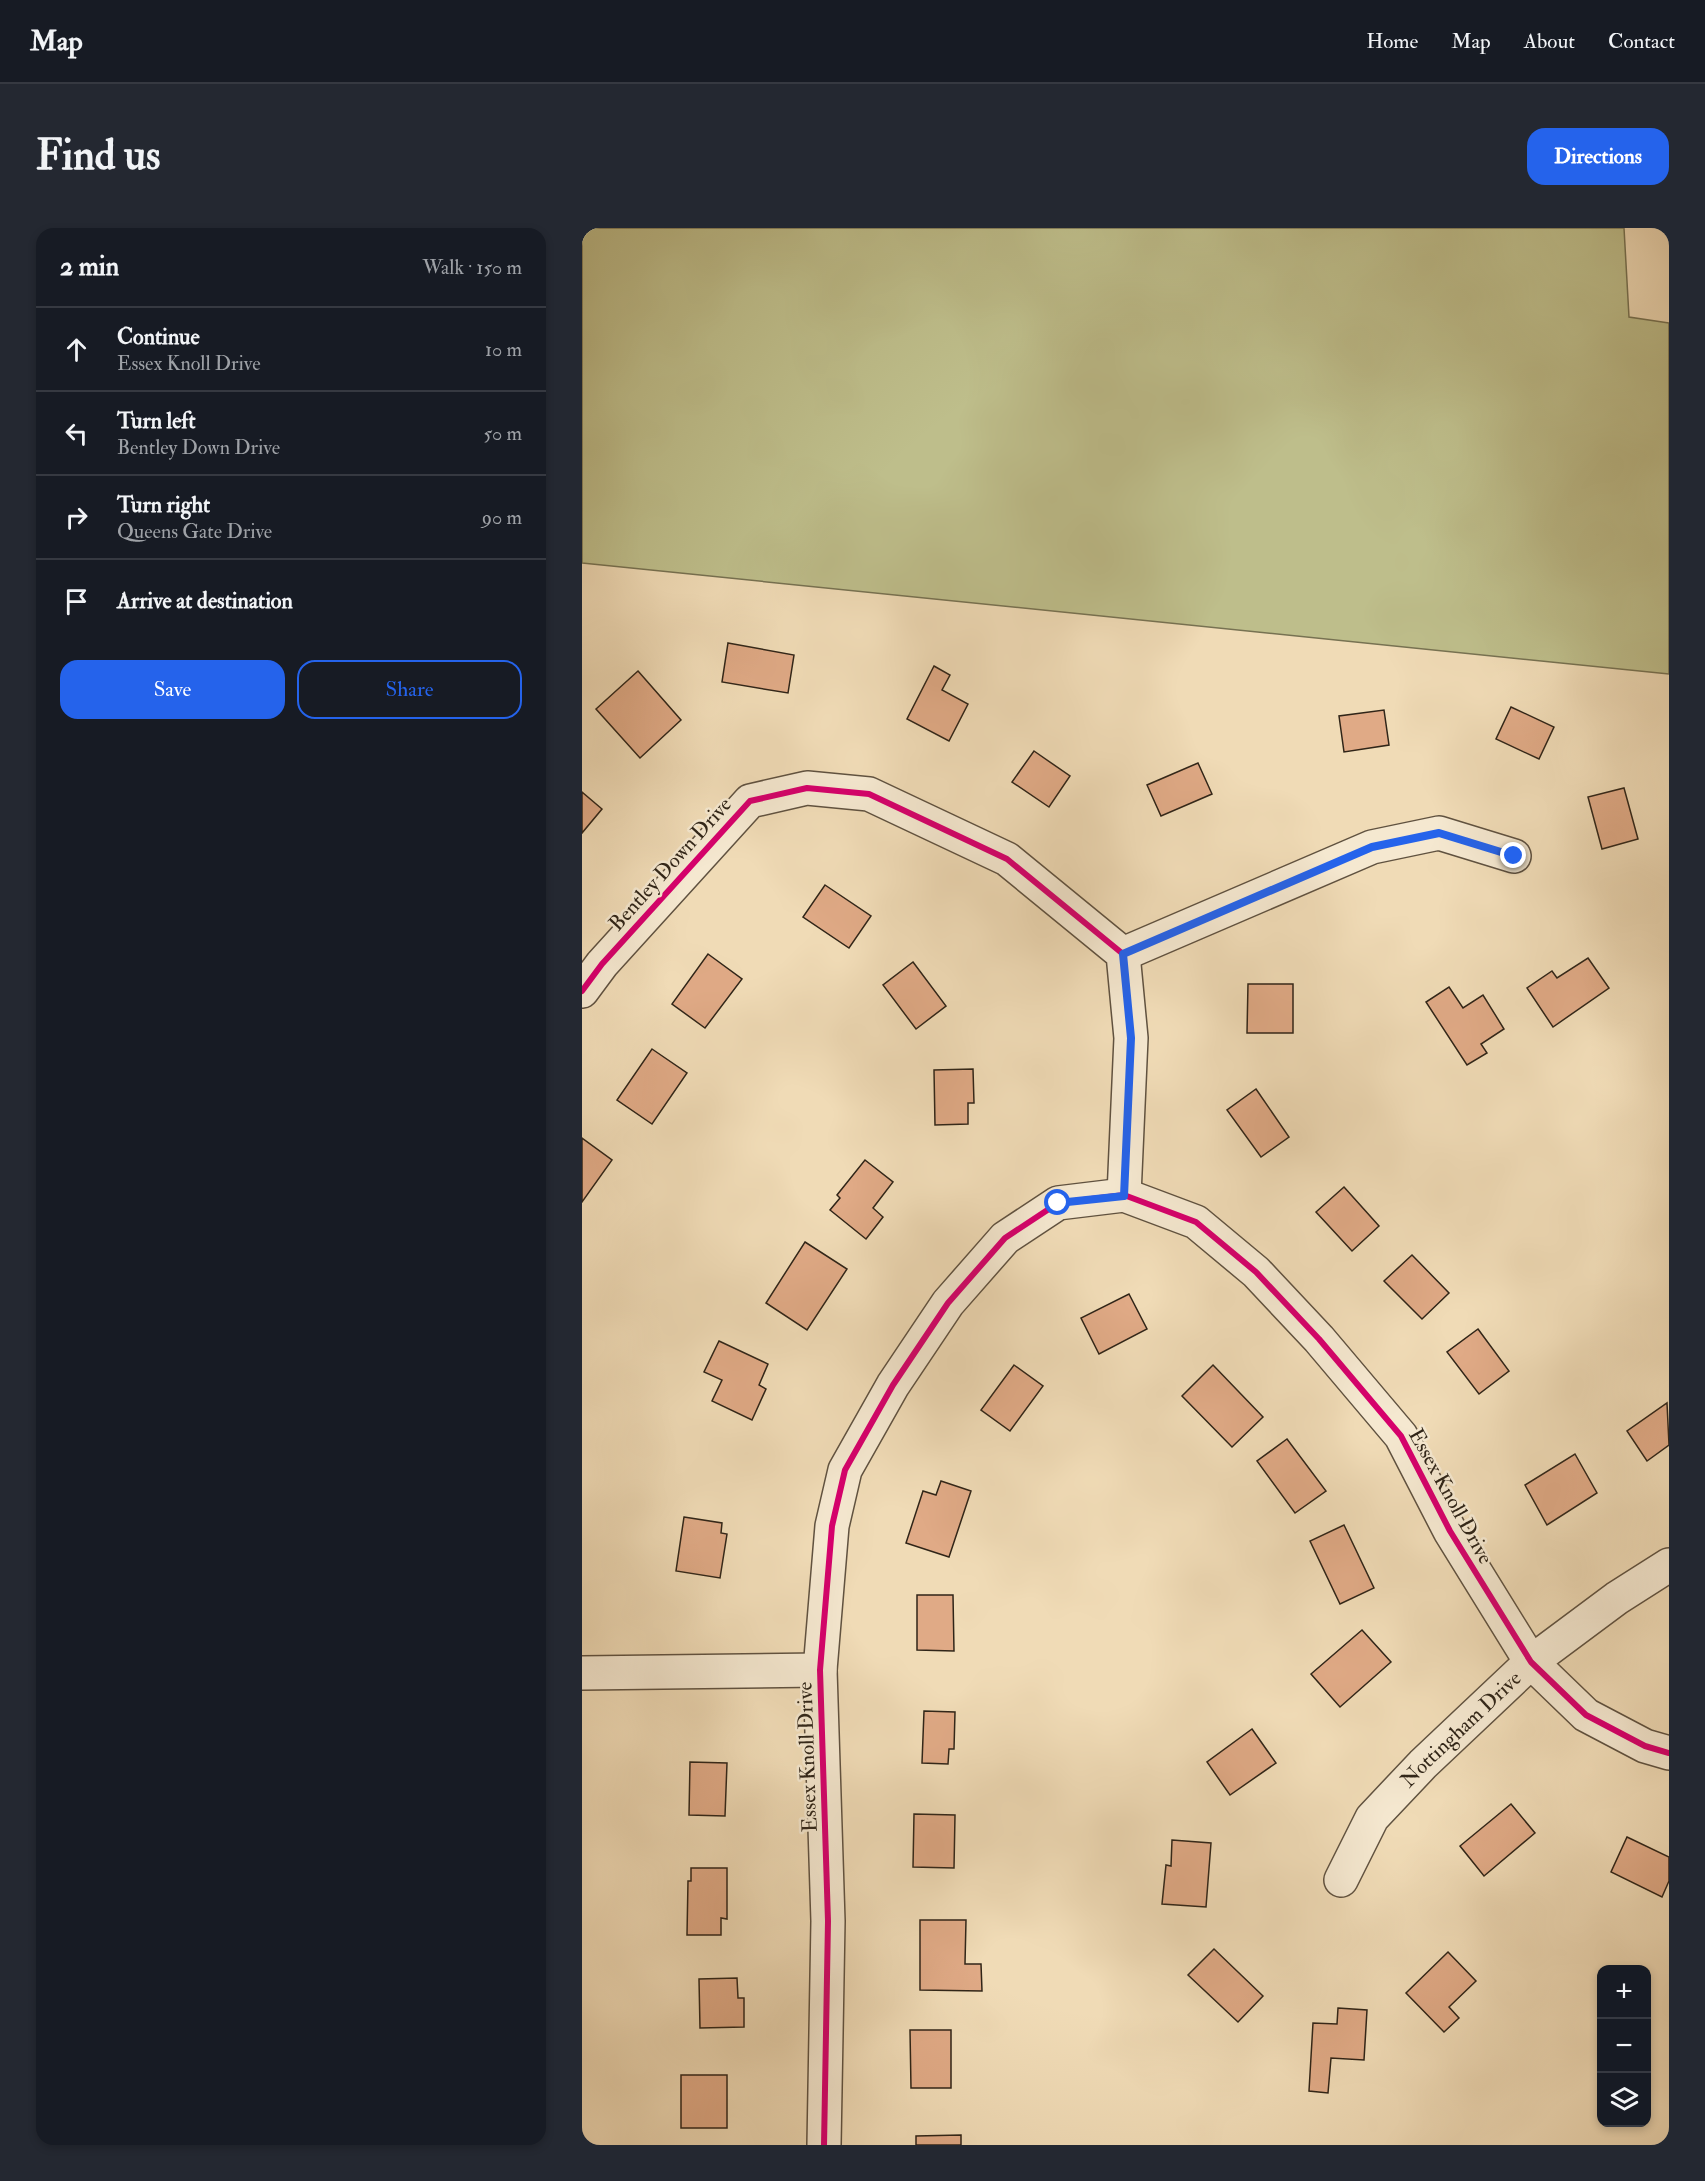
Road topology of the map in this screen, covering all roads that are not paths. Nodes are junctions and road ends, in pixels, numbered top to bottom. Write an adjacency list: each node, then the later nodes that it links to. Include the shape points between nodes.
1 (1514, 856): 2 (street, via 1439,833 1372,847)
2 (1123, 954): 3 (street, Bentley Down Drive, via 1006,859 869,794 807,788 750,801); 4 (street, via 1131,1038)
3 (582, 991)
4 (1124, 1196): 6 (street, Essex Knoll Drive, via 1196,1222 1256,1272 1319,1339 1401,1436 1450,1531); 7 (street, Essex Knoll Drive, via 1058,1203 1005,1238 948,1303 893,1385 845,1470 832,1526)
5 (1669, 1565): 6 (street, Nottingham Drive)
6 (1531, 1662): 9 (street, Essex Knoll Drive, via 1586,1715 1645,1746); 10 (street, Nottingham Drive, via 1372,1818)
7 (820, 1670): 8 (street); 11 (street, Essex Knoll Drive, via 828,1921)
8 (582, 1673)
9 (1669, 1753)
10 (1341, 1880)
11 (824, 2145)

